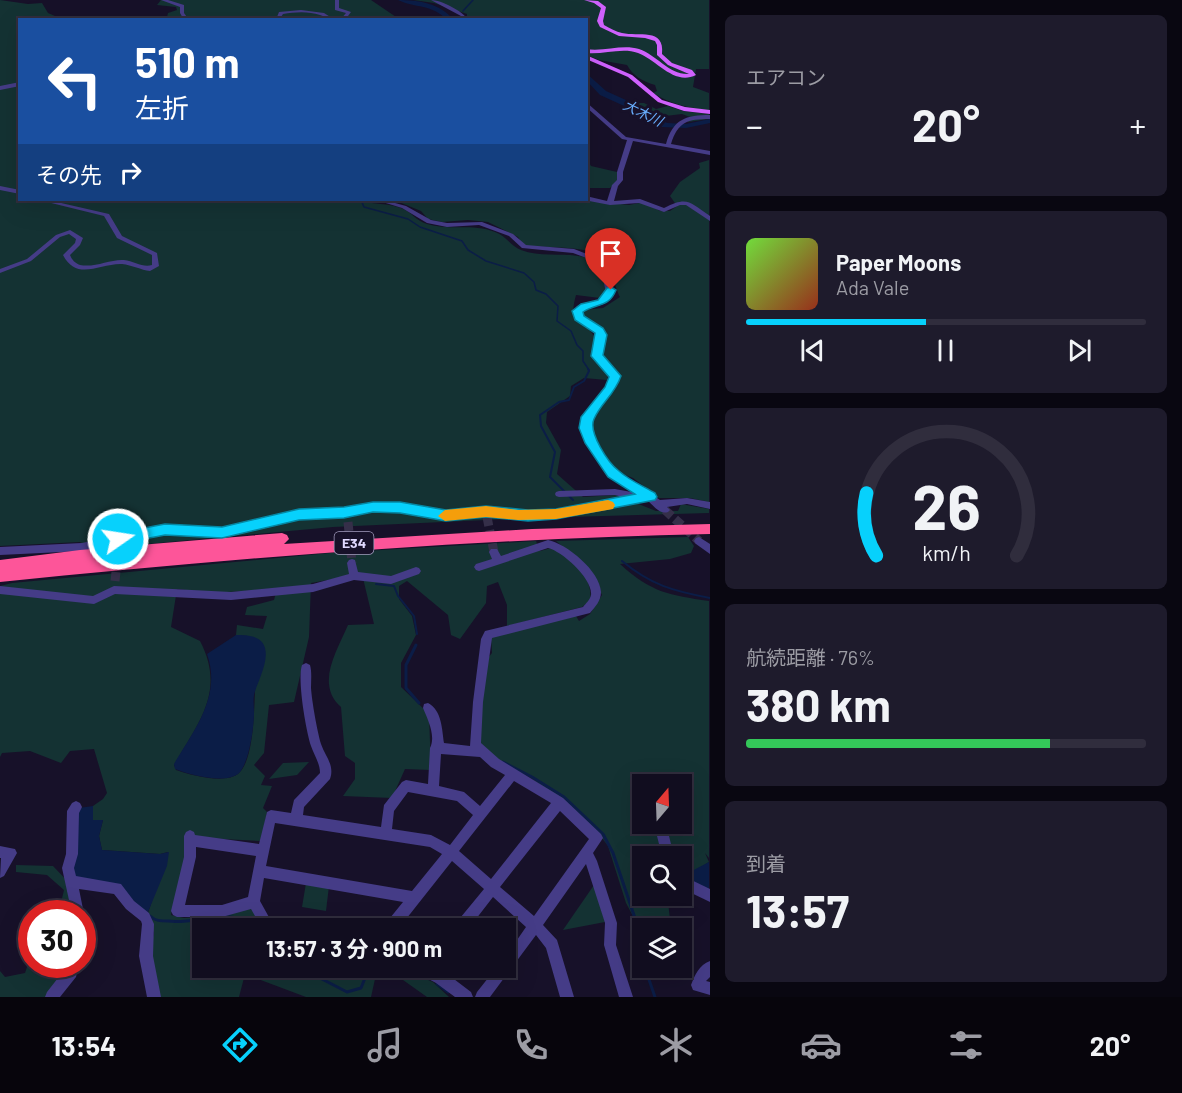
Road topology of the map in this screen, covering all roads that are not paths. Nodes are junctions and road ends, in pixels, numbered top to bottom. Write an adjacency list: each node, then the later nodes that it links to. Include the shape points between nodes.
1 (163, 0): 5 (street, via 182,6)
2 (337, 0): 8 (street, via 337,9 349,12)
3 (433, 0): 9 (street)
4 (587, 0): 10 (main road, via 604,8 602,26 621,35 657,40 659,54 693,75 678,74 635,50)
5 (186, 18)
6 (280, 18): 7 (street, via 279,14 295,12)
7 (330, 18)
8 (344, 18)
9 (465, 18)
10 (588, 51)
11 (588, 58): 15 (main road, via 630,76 660,101 684,110)
12 (18, 84): 13 (street)
13 (0, 88)
14 (588, 106): 17 (street, via 619,136)
15 (710, 112)
16 (710, 117): 18 (street, via 695,117 674,127)
17 (630, 140): 18 (street); 25 (street)
18 (668, 146): 19 (street)
19 (710, 153)
20 (0, 188): 21 (street)
21 (18, 192)
22 (588, 198): 25 (street)
23 (46, 201): 27 (street, via 107,215 119,237 155,254 156,266 146,269 119,262 86,268 73,265 66,255 80,238 70,232 58,236 29,260)
24 (384, 201): 29 (street, via 405,207 429,222 480,223 512,235 524,247 574,251 603,262 610,294 601,302 580,308 577,314 599,331 597,356 615,379 588,417 585,428 612,474)
25 (610, 202): 26 (street, via 640,201 661,210 687,203)
26 (710, 219)
27 (0, 271)
28 (558, 494): 29 (street, via 615,492)
29 (650, 497): 30 (street, via 662,507 687,501); 35 (street, via 556,514 446,516 385,506 346,517 299,514 222,532 165,529 118,542 57,550)
30 (710, 506)
31 (710, 521): 37 (highway, E34, via 423,530 252,541)
32 (710, 529): 40 (highway, E34, via 413,539)
33 (699, 541): 34 (street)
34 (710, 550)
35 (0, 551)
36 (352, 563): 41 (street)
37 (0, 566)
38 (479, 567): 46 (street, via 496,557 553,544 583,567 597,593 593,604 585,610 489,634 477,702 475,745)
39 (416, 571): 41 (street, via 391,580)
40 (0, 576)
41 (354, 576): 42 (street, via 313,588 231,596 115,586 94,600)
42 (0, 590)
43 (306, 668): 52 (street, via 315,745 326,766 326,775 298,804)
44 (428, 708): 45 (street, via 435,720)
45 (439, 749): 46 (street); 48 (street, via 436,748)
46 (481, 752): 47 (street)
47 (513, 774): 49 (street); 51 (street)
48 (434, 791): 51 (street, via 460,796); 53 (street, via 406,786 388,809)
49 (559, 802): 57 (street, via 597,838); 61 (street)
50 (76, 807): 60 (street, via 68,868)
51 (481, 814): 56 (street)
52 (296, 820): 53 (street); 54 (street, via 271,816)
53 (386, 834): 56 (street, via 431,841)
54 (264, 851): 58 (street); 66 (street, via 190,838 190,857 177,911 222,911)
55 (0, 852): 59 (street, via 11,854)
56 (451, 852): 61 (street); 64 (street)
57 (586, 853): 70 (street); 82 (street, via 610,923 610,945)
58 (259, 871): 64 (street); 66 (street)
59 (0, 872)
60 (72, 882): 65 (street); 79 (street, via 117,888 145,917 146,956)
61 (492, 887): 69 (street); 70 (street)
62 (692, 887): 63 (street)
63 (710, 896)
64 (415, 898): 68 (street)
65 (75, 900)
66 (254, 902): 67 (street)
67 (263, 918)
68 (398, 918)
69 (469, 918)
70 (535, 926): 71 (street); 81 (street, via 552,945)
71 (516, 952)
72 (710, 967): 76 (street, via 702,975)
73 (66, 978): 78 (street)
74 (438, 978): 77 (street)
75 (497, 978): 80 (street)
76 (701, 990)
77 (460, 995)
78 (52, 997)
79 (154, 997)
80 (482, 997)
81 (567, 997)
82 (626, 997)

